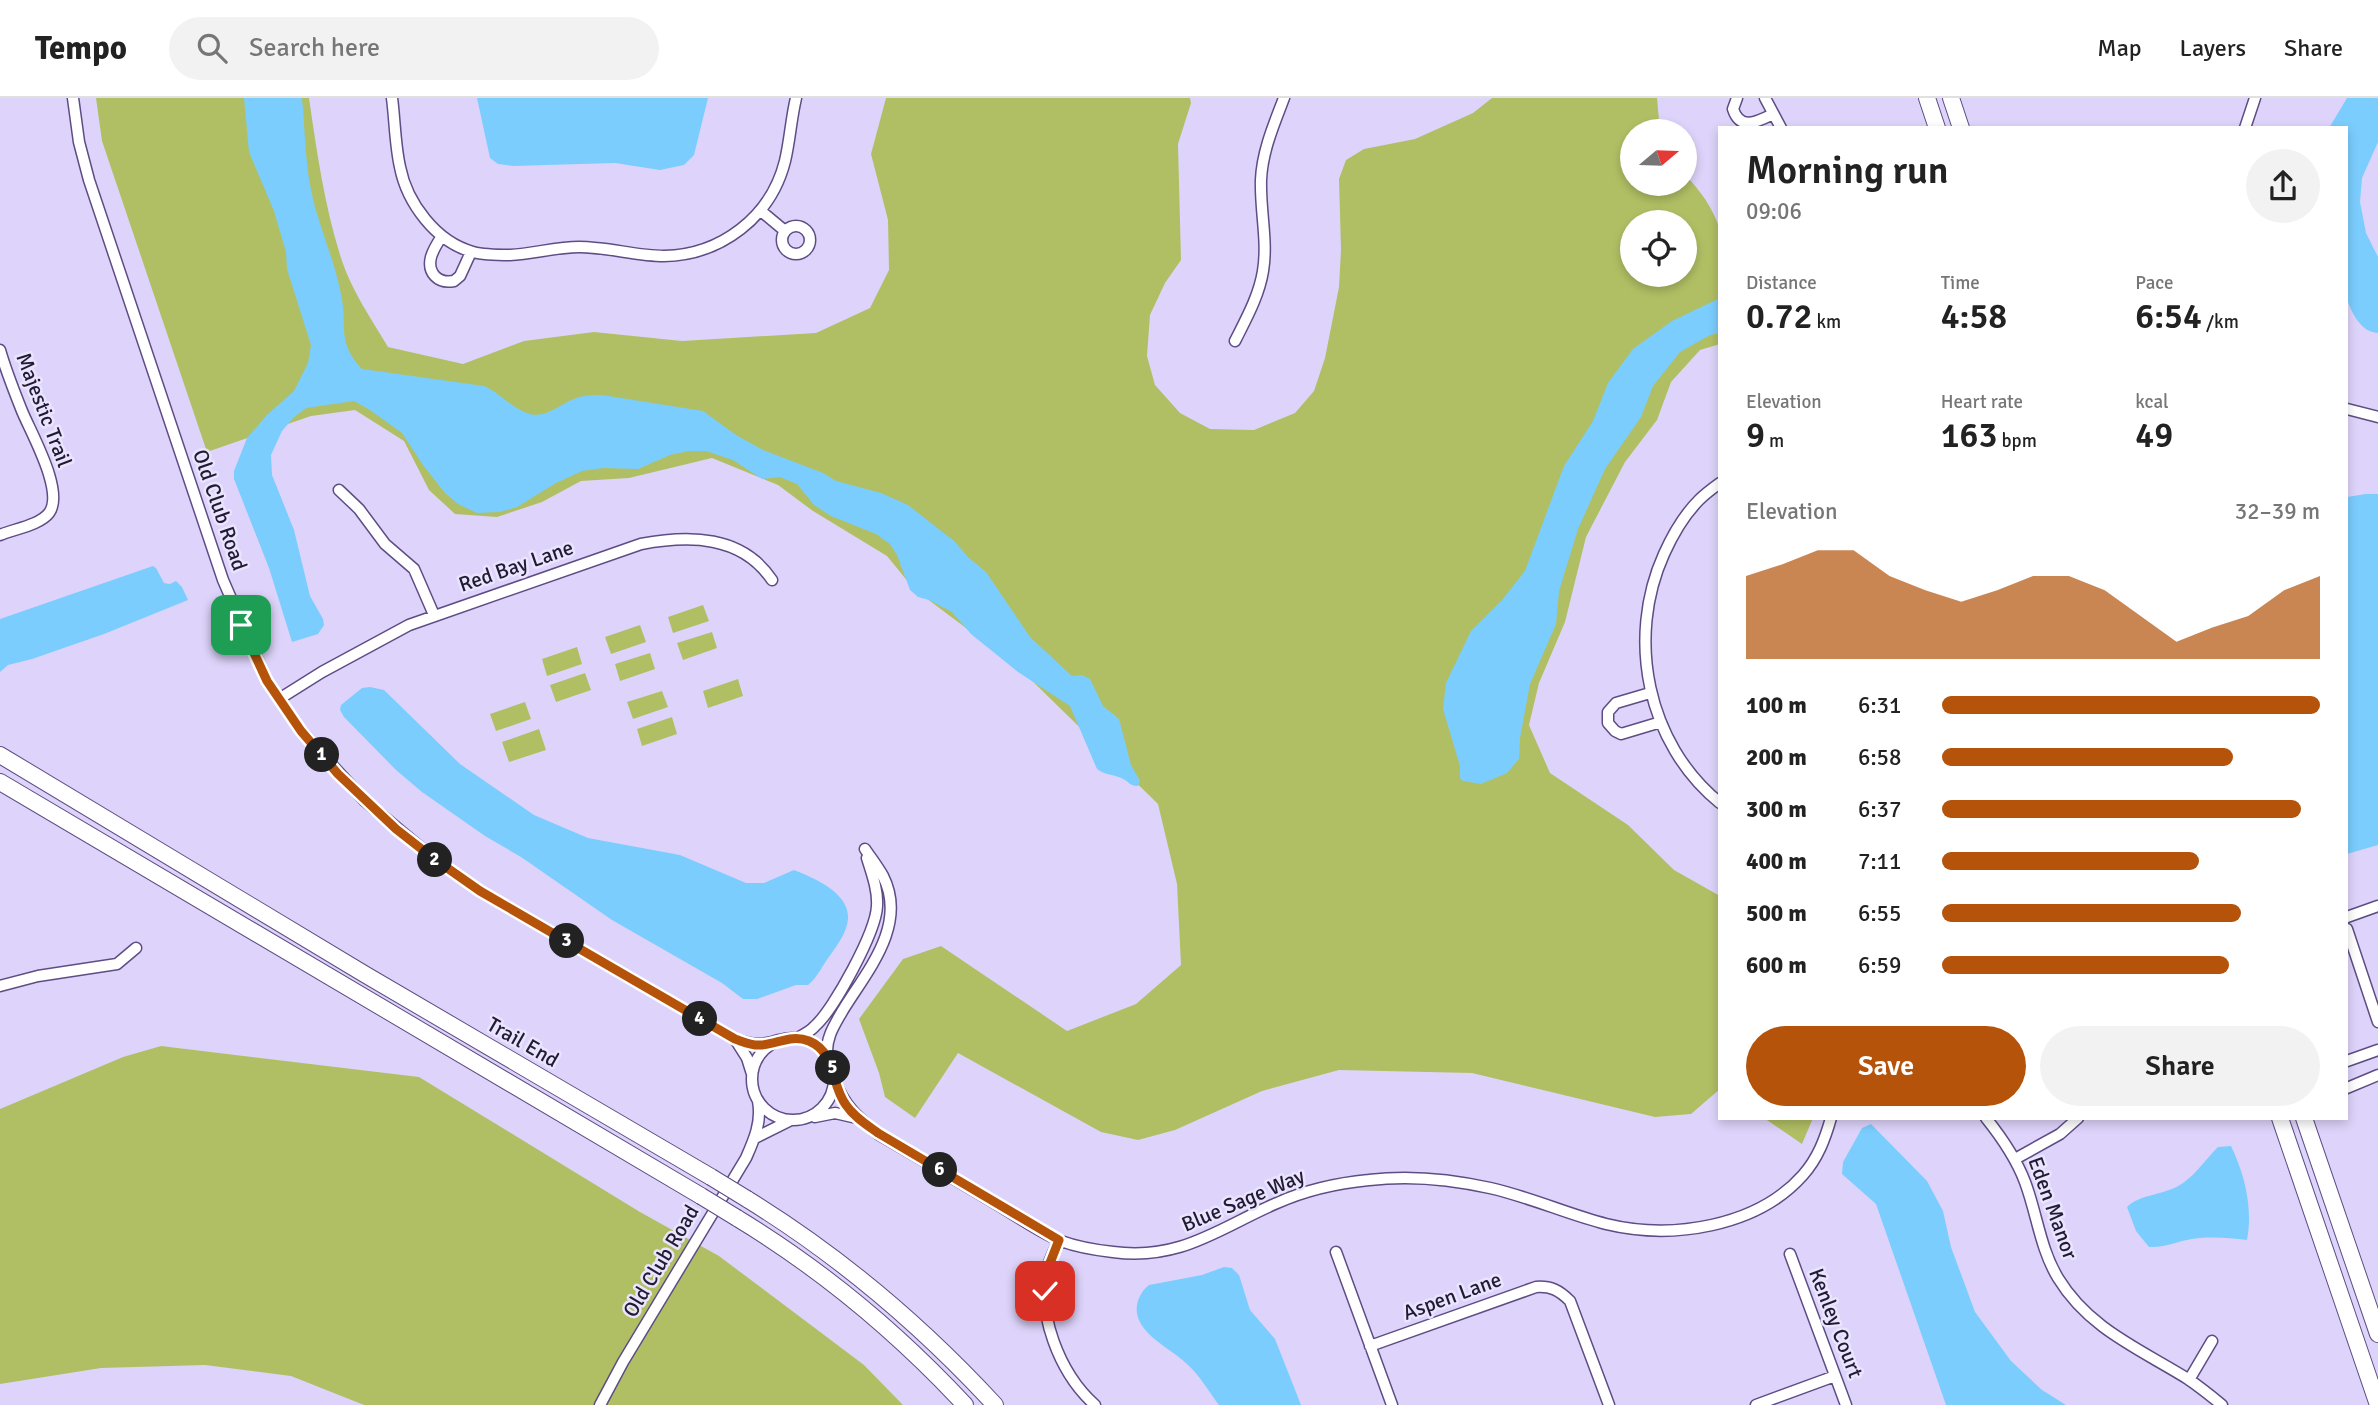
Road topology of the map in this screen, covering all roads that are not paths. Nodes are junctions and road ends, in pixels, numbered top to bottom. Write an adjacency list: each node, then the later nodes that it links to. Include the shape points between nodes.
1 (73, 98): 29 (street, Old Club Road, via 89,180 223,580)
2 (393, 98): 17 (street, via 407,192)
3 (796, 98): 15 (street, via 785,162)
4 (1284, 98): 19 (street, via 1261,177 1263,273)
5 (1737, 98): 10 (street, via 1733,109 1742,122 1749,124)
6 (1765, 98): 10 (street)
7 (1927, 98): 12 (street)
8 (1951, 98): 13 (street)
9 (2255, 98): 14 (street)
10 (1773, 114): 11 (street)
11 (1780, 126)
12 (1936, 126)
13 (1960, 126)
14 (2246, 126)
15 (761, 211): 16 (street); 18 (street, via 732,236 688,253 664,256 575,247 512,255)
16 (785, 231)
17 (442, 236): 18 (street); 18 (street, via 430,266 439,281 460,276)
18 (471, 252)
19 (1236, 341)
20 (0, 350): 25 (street, Majestic Trail, via 39,447 54,500 41,520)
21 (2348, 409): 22 (street)
22 (2378, 416)
23 (1718, 485): 28 (street, via 1683,519 1651,588 1645,639)
24 (339, 490): 27 (street, via 385,544 414,569)
25 (0, 535)
26 (772, 580): 27 (street, Red Bay Lane, via 763,566 736,549 669,538)
27 (434, 615): 29 (street, Red Bay Lane, via 385,636)
28 (1650, 693): 30 (street); 30 (street, via 1616,704 1608,712 1608,723 1621,734)
29 (279, 699): 41 (street, Old Club Road, via 338,774 433,858 480,891)
30 (1661, 722): 33 (street, via 1678,756)
31 (0, 755): 72 (street, Trail End, bridge, via 790,1227 900,1312)
32 (0, 782): 71 (street, Trail End, bridge, via 737,1218 858,1304)
33 (1718, 801)
34 (2378, 906): 35 (street)
35 (2348, 917)
36 (2348, 932): 39 (street)
37 (136, 948): 38 (street, via 117,964)
38 (0, 986)
39 (2378, 1022)
40 (797, 1038): 42 (street); 44 (street); 44 (street, via 824,1016 874,926 877,893 865,849 886,884 891,918 884,944 828,1035)
41 (735, 1039): 42 (street, Old Club Road, via 751,1045); 47 (street)
42 (779, 1040): 47 (street, via 758,1057)
43 (2378, 1050): 45 (street)
44 (827, 1055): 49 (street)
45 (2360, 1056): 46 (street); 48 (street)
46 (2348, 1061)
47 (752, 1074): 51 (street)
48 (2373, 1076): 50 (street)
49 (835, 1081): 52 (street, via 825,1107); 53 (street, Blue Sage Way)
50 (2348, 1088)
51 (758, 1101): 59 (street, via 771,1114); 60 (street, Old Club Road)
52 (809, 1118): 53 (street, Blue Sage Way, via 835,1113); 59 (street)
53 (857, 1118): 62 (street, Blue Sage Way)
54 (1830, 1120): 62 (street, Blue Sage Way, via 1817,1156 1786,1191 1740,1217 1690,1229 1620,1226 1490,1188 1396,1178 1306,1192 1198,1242 1169,1250 1114,1253)
55 (1987, 1120): 61 (street, Eden Manor)
56 (2076, 1120): 61 (street)
57 (2281, 1120): 79 (street)
58 (2305, 1120): 65 (street)
59 (789, 1121): 60 (street)
60 (755, 1138): 70 (street, Old Club Road)
61 (2015, 1159): 69 (street, Eden Manor, via 2047,1257 2075,1302 2113,1336)
62 (1059, 1240): 73 (street, via 1045,1291 1052,1339 1074,1383)
63 (1336, 1252): 67 (street)
64 (1790, 1254): 68 (street, Kenley Court)
65 (2378, 1334)
66 (2212, 1341): 69 (street)
67 (1370, 1346): 74 (street); 75 (street, Aspen Lane, via 1548,1286 1570,1301)
68 (1835, 1376): 76 (street); 77 (street, Kenley Court)
69 (2189, 1380): 78 (street, Eden Manor)
70 (600, 1405)
71 (965, 1405)
72 (995, 1405)
73 (1095, 1405)
74 (1392, 1405)
75 (1609, 1405)
76 (1756, 1405)
77 (1846, 1405)
78 (2222, 1405)
79 (2378, 1405)

